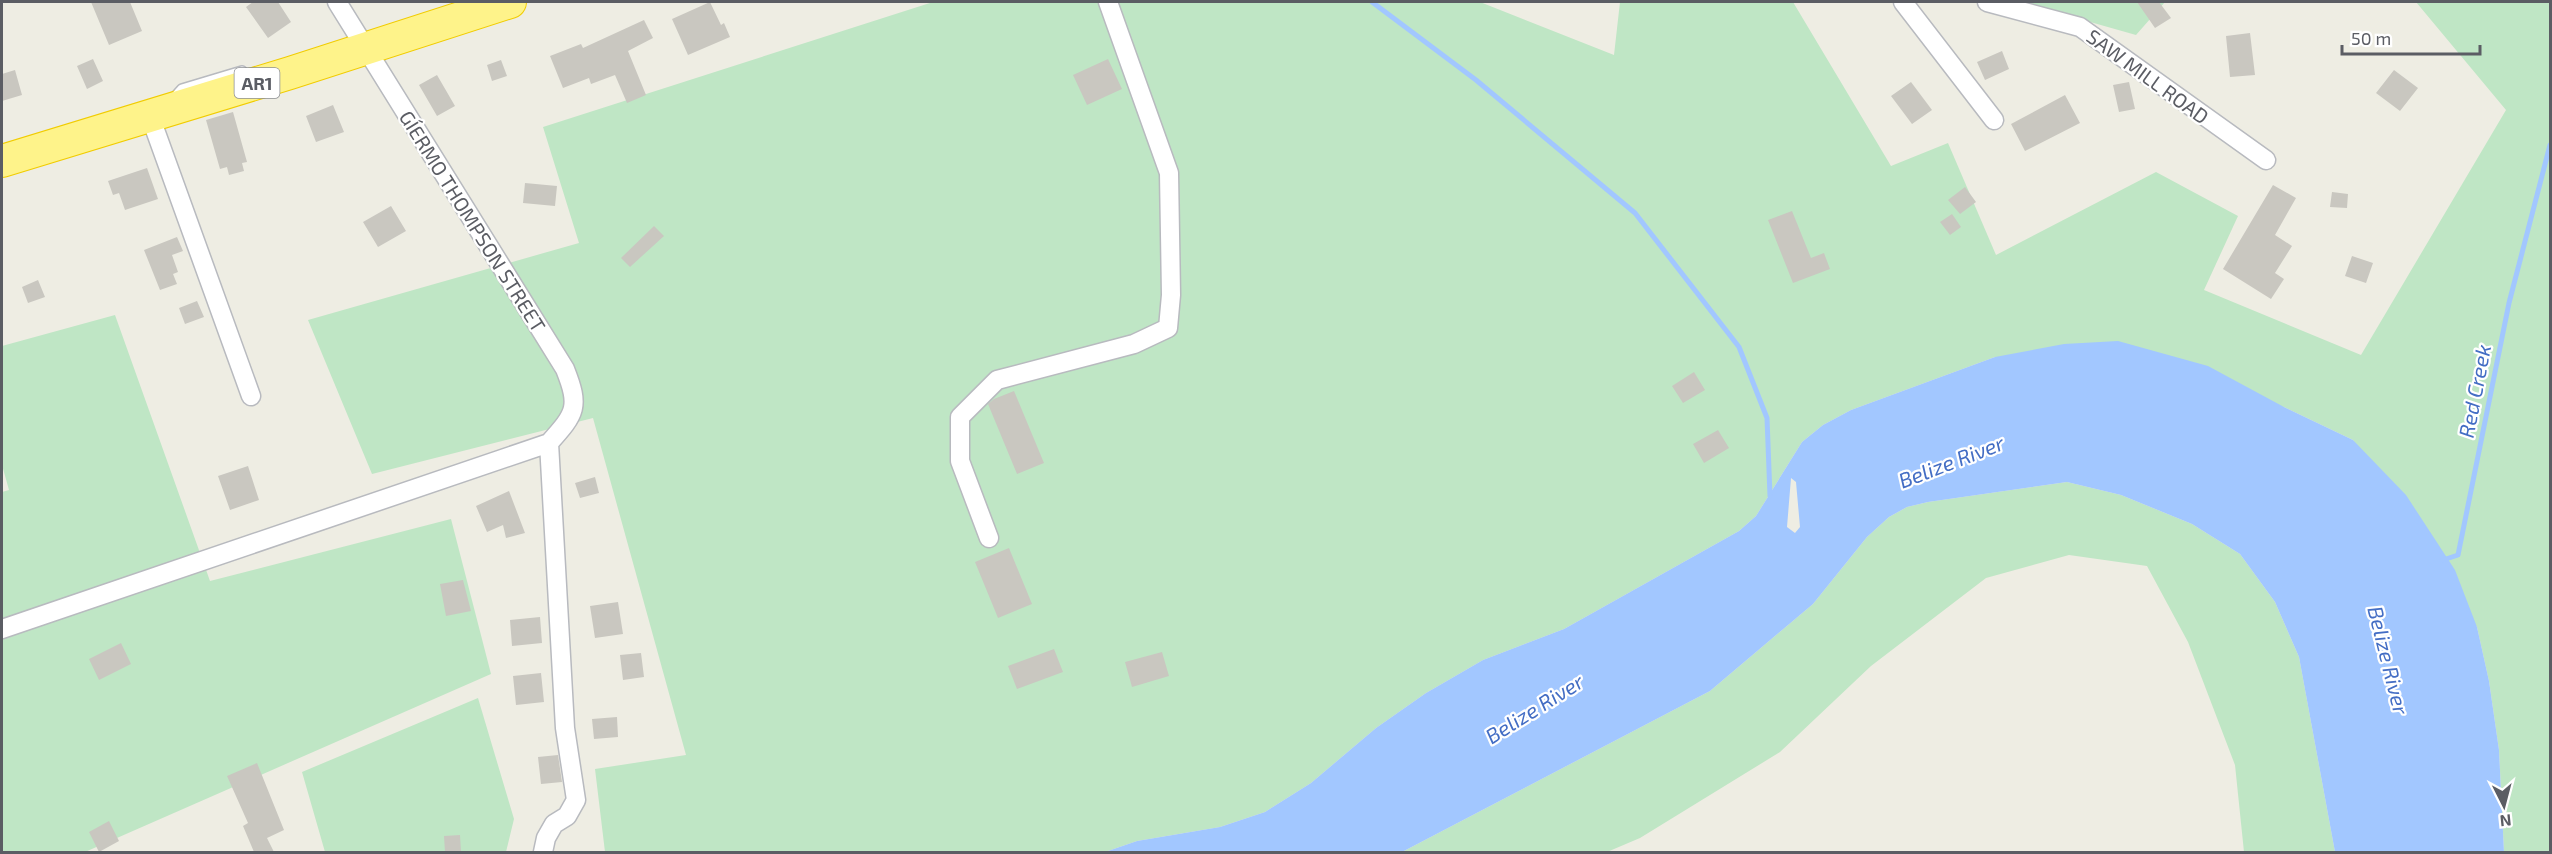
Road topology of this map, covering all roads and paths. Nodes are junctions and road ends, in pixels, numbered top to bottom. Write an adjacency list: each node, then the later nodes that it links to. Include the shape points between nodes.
1 (337, 2): 6 (street, GÍERMO THOMPSON STREET)
2 (510, 2): 6 (highway, AR1)
3 (1108, 2): 13 (street, via 1169,173 1168,328 1134,344 997,380 960,417 960,461)
4 (1903, 2): 8 (street)
5 (1987, 2): 9 (street, SAW MILL ROAD, via 2080,27)
6 (366, 49): 7 (highway, AR1); 12 (street, GÍERMO THOMPSON STREET, via 565,369 575,395 573,411)
7 (155, 115): 10 (highway, AR1); 11 (street)
8 (1994, 120)
9 (2266, 160)
10 (2, 161)
11 (251, 396)
12 (549, 443): 14 (street); 15 (street, via 565,728 576,800 567,816 554,824)
13 (989, 538)
14 (2, 629)
15 (543, 852)

